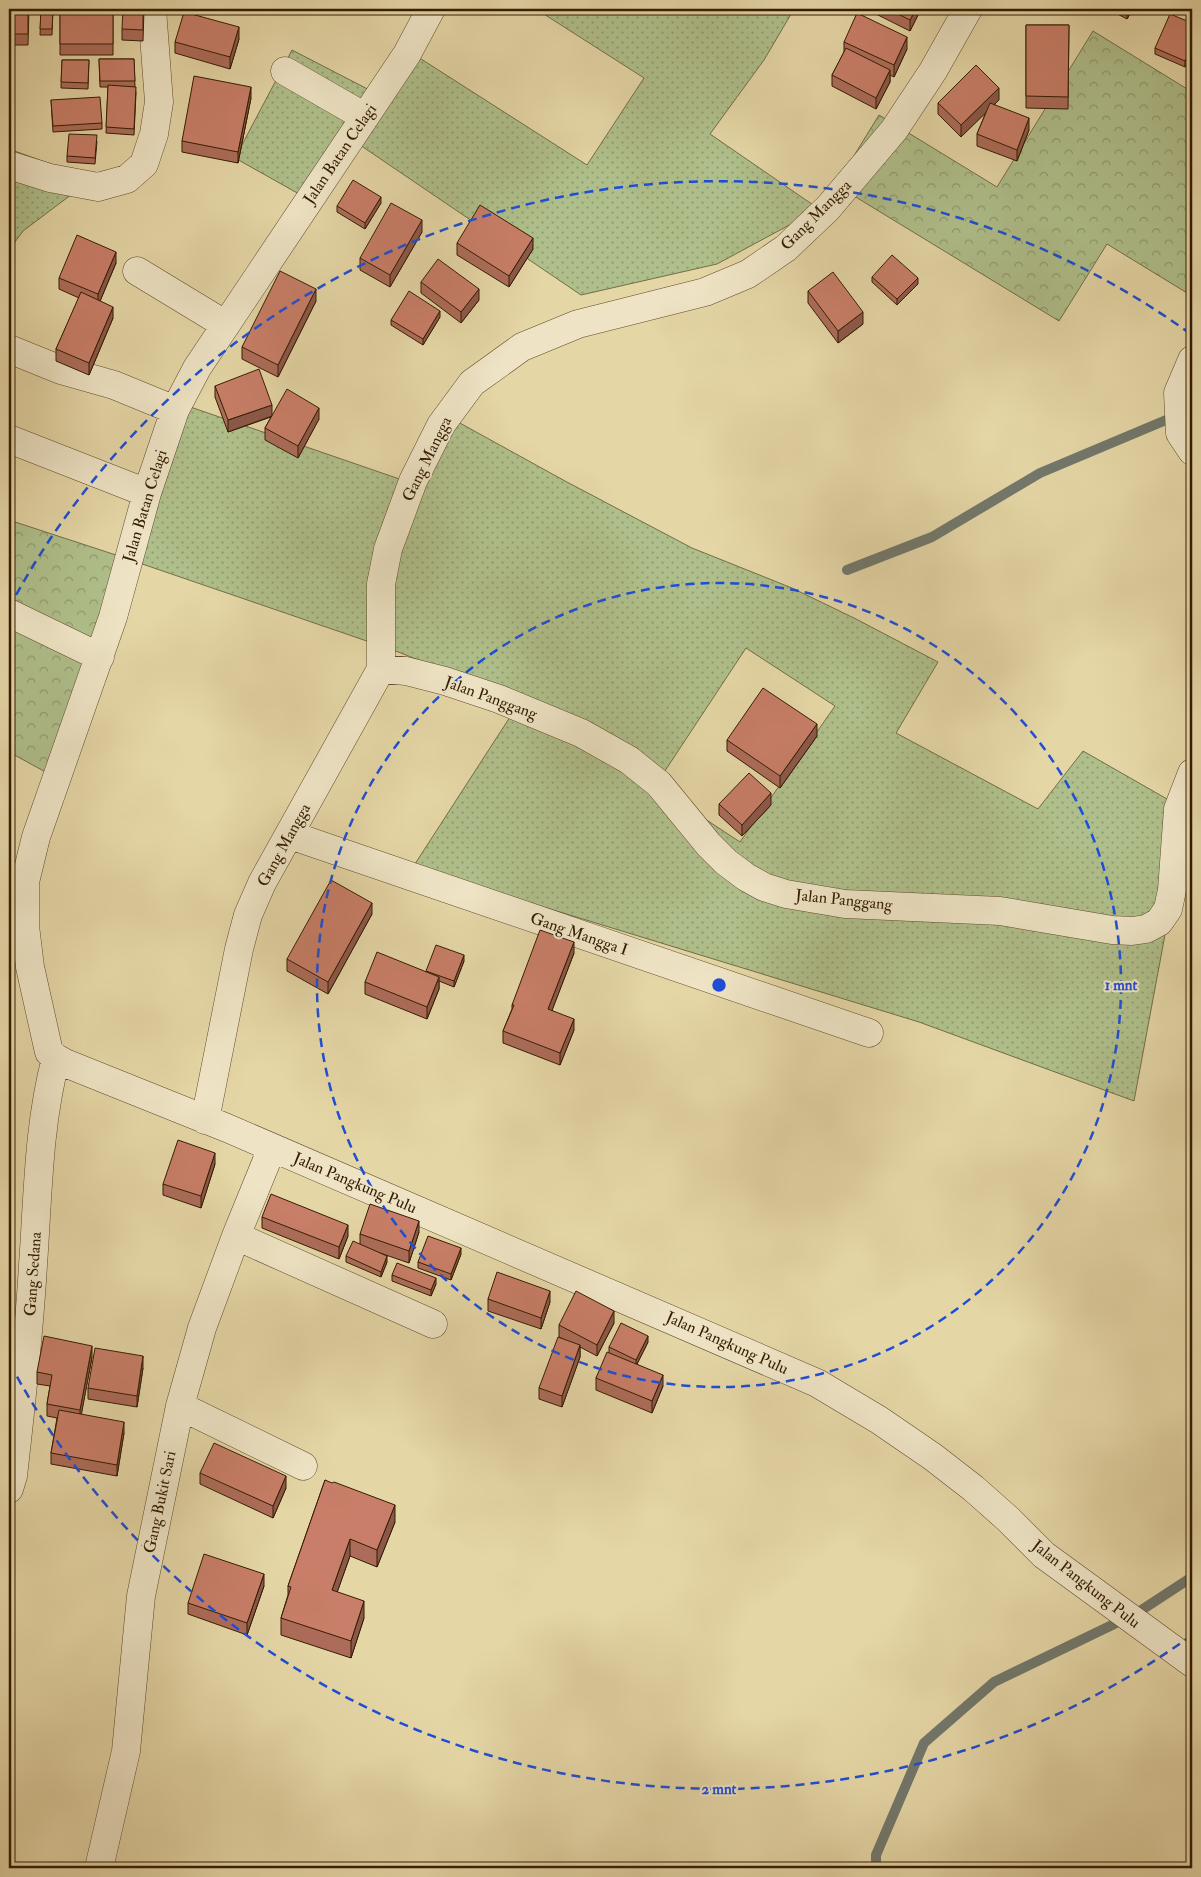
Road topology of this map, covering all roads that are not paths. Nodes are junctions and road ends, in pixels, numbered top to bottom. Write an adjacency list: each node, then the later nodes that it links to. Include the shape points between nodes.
1 (152, 9): 6 (street, via 159,102 154,134 144,164 126,179 98,187 50,178)
2 (431, 9): 5 (street, Jalan Batan Celagi, via 407,54)
3 (968, 9): 17 (street, Gang Mangga, via 934,72 894,130 828,208 786,248 748,274 705,292 578,324 522,347 472,383 440,425 417,473 388,549 380,584)
4 (285, 72): 5 (street)
5 (365, 117): 8 (street, Jalan Batan Celagi)
6 (9, 165)
7 (137, 271): 8 (street)
8 (226, 326): 11 (street, Jalan Batan Celagi, via 196,368)
9 (9, 350): 11 (street, via 61,370 114,385)
10 (1192, 360): 13 (street, via 1178,393 1180,433)
11 (175, 410): 14 (street, Jalan Batan Celagi)
12 (9, 439): 14 (street)
13 (1192, 451)
14 (147, 493): 16 (street, Jalan Batan Celagi)
15 (9, 612): 16 (street)
16 (100, 657): 21 (street, Jalan Batan Celagi, via 36,837 26,882 25,926 30,967 49,1052)
17 (381, 669): 18 (street, Jalan Panggang, via 406,671 445,681 581,733 629,760 659,784 709,845 746,877 786,894 845,904 1000,911 1112,930 1146,930 1160,922 1168,909 1178,809); 19 (street, Gang Mangga)
18 (1192, 773)
19 (290, 835): 20 (street, Gang Mangga I); 22 (street, Gang Mangga, via 248,916)
20 (869, 1033)
21 (56, 1058): 22 (street, Jalan Pangkung Pulu); 28 (street, Gang Sedana, via 41,1134 29,1329)
22 (205, 1120): 23 (street, Jalan Pangkung Pulu)
23 (272, 1148): 24 (street, Gang Bukit Sari); 29 (street, Jalan Pangkung Pulu, via 817,1383 933,1457 994,1507 1044,1555)
24 (236, 1236): 25 (street); 26 (street, Gang Bukit Sari, via 202,1328)
25 (433, 1324)
26 (180, 1406): 27 (street); 30 (street, Gang Bukit Sari, via 141,1596 126,1751)
27 (304, 1466)
28 (9, 1489)
29 (1192, 1664)
30 (99, 1868)

